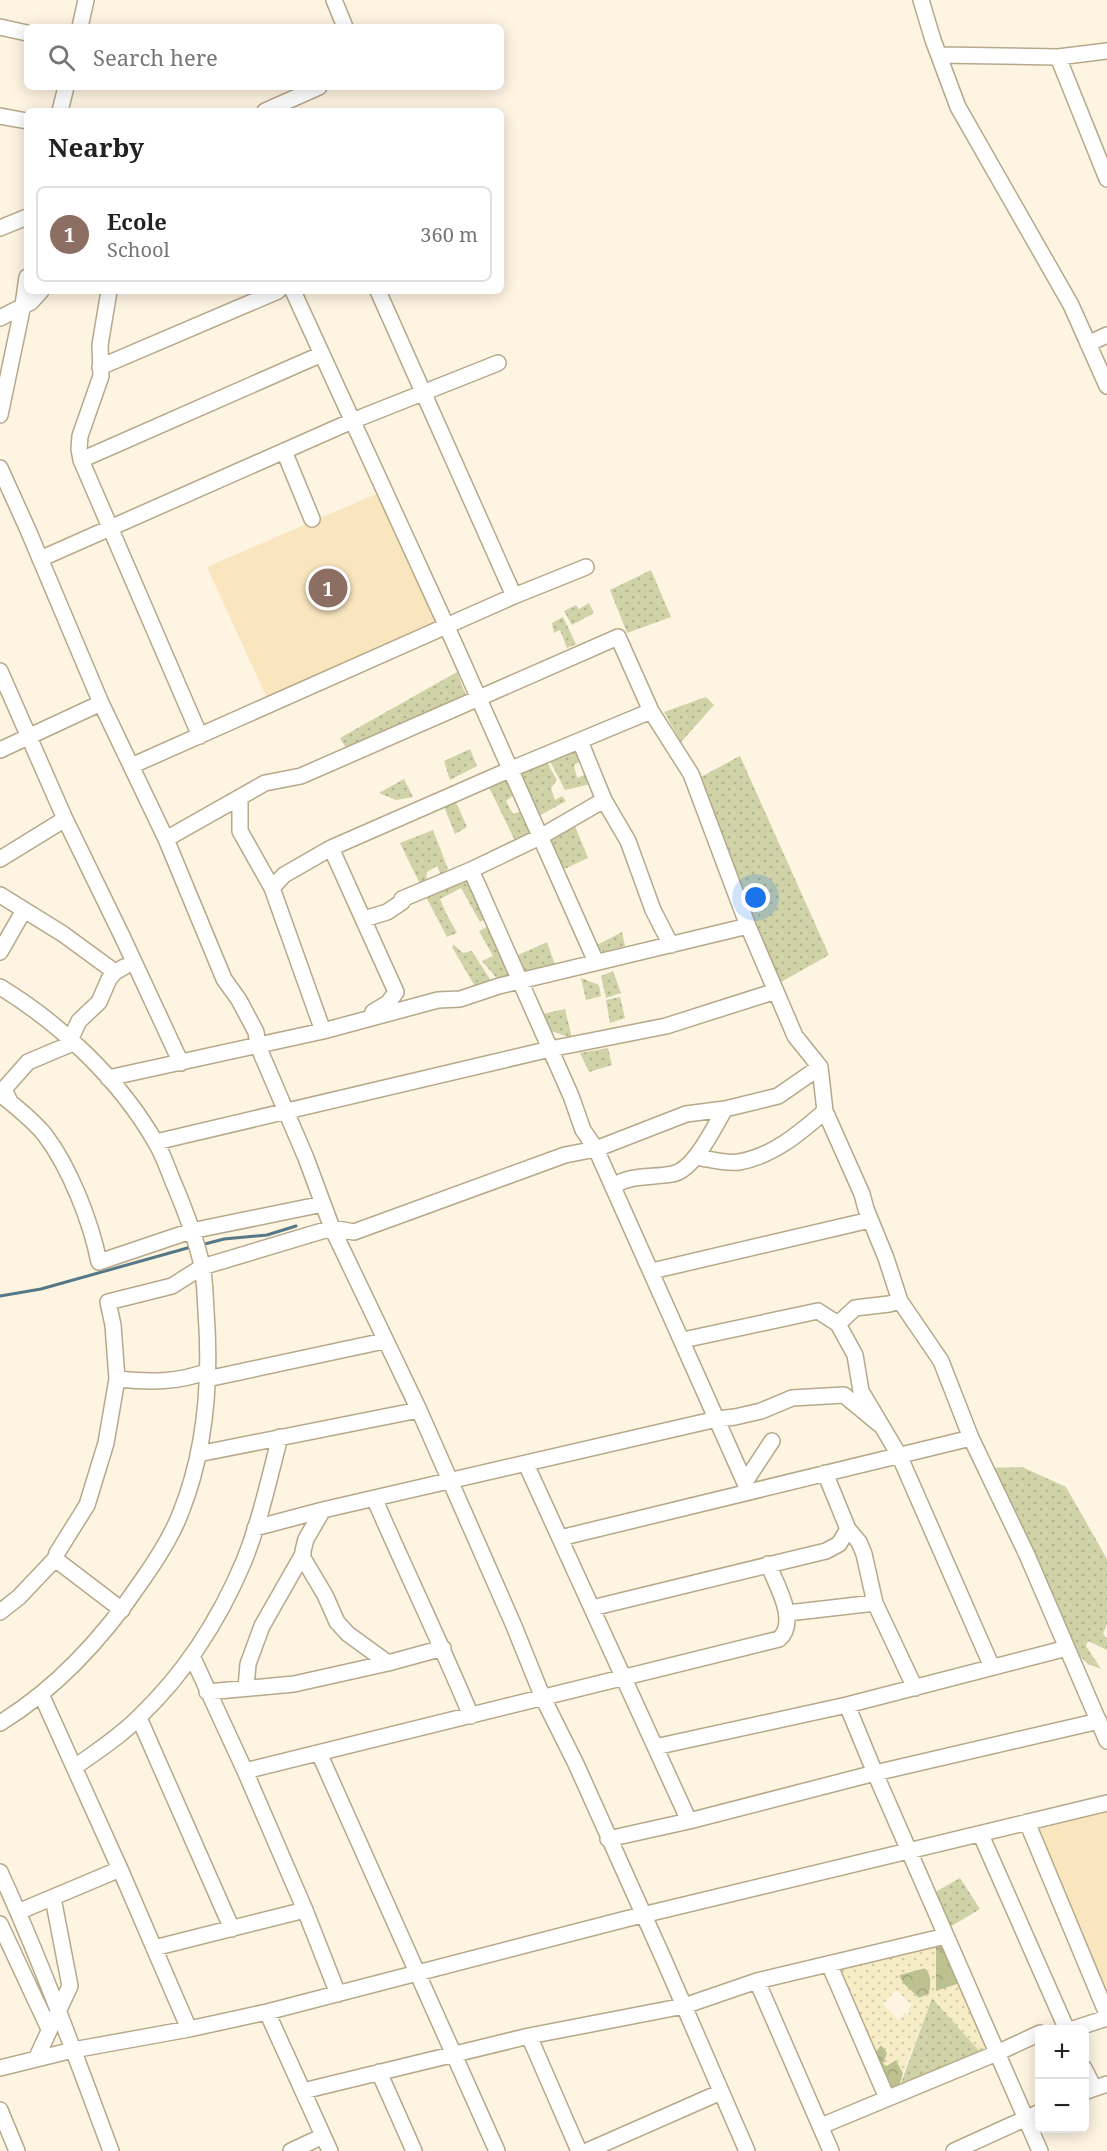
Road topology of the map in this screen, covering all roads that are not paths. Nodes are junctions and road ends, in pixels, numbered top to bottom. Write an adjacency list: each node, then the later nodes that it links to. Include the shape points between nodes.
1 (86, 0): 4 (street)
2 (334, 0): 5 (street)
3 (921, 0): 9 (street)
4 (81, 24)
5 (344, 24)
6 (0, 27): 7 (street)
7 (24, 32)
8 (1107, 51): 10 (street)
9 (939, 55): 10 (street); 29 (street, via 958,107 1047,259)
10 (1058, 57): 17 (street)
11 (65, 90): 13 (street)
12 (312, 90): 14 (street)
13 (61, 108)
14 (272, 108)
15 (0, 116): 16 (street)
16 (24, 120)
17 (1107, 178)
18 (24, 218): 19 (street)
19 (0, 228)
20 (24, 294): 26 (street)
21 (39, 294): 26 (street)
22 (109, 294): 32 (street)
23 (271, 294): 32 (street)
24 (294, 294): 30 (street)
25 (379, 294): 34 (street)
26 (23, 304): 27 (street); 35 (street)
27 (0, 318)
28 (1107, 335): 29 (street)
29 (1088, 344): 33 (street)
30 (322, 354): 36 (street); 38 (street)
31 (498, 363): 34 (street)
32 (100, 367): 38 (street, via 80,436)
33 (1107, 386)
34 (423, 392): 36 (street); 44 (street)
35 (0, 416)
36 (352, 421): 37 (street); 45 (street)
37 (284, 452): 40 (street); 41 (street)
38 (81, 460): 41 (street)
39 (0, 468): 42 (street)
40 (312, 519)
41 (110, 529): 42 (street); 50 (street)
42 (40, 559): 48 (street)
43 (586, 567): 44 (street)
44 (514, 596): 45 (street)
45 (447, 627): 47 (street); 50 (street)
46 (0, 671): 51 (street)
47 (478, 700): 49 (street, via 618,637); 55 (street); 56 (street, via 301,776 265,783)
48 (101, 703): 51 (street); 54 (street)
49 (651, 711): 52 (street); 68 (street, via 690,774)
50 (200, 736): 54 (street)
51 (30, 738): 53 (street); 58 (street)
52 (580, 741): 55 (street); 57 (street)
53 (0, 750)
54 (131, 766): 60 (street)
55 (509, 770): 59 (street); 61 (street)
56 (240, 798): 60 (street); 64 (street, via 240,831)
57 (604, 800): 59 (street); 69 (street, via 628,841 653,910)
58 (65, 819): 62 (street); 71 (street)
59 (540, 837): 63 (street); 72 (street)
60 (166, 839): 80 (street, via 224,979 256,1032)
61 (331, 848): 64 (street, via 284,875); 67 (street)
62 (0, 859)
63 (471, 870): 67 (street, via 402,898 387,912); 74 (street)
64 (272, 888): 78 (street)
65 (0, 895): 66 (street)
66 (24, 910): 70 (street); 73 (street)
67 (364, 919): 77 (street, via 396,992 388,1003)
68 (748, 926): 69 (street); 76 (street)
69 (671, 945): 72 (street)
70 (0, 952)
71 (134, 961): 73 (street); 82 (street)
72 (596, 962): 74 (street)
73 (115, 972): 79 (street, via 99,1002 80,1020)
74 (521, 981): 77 (street); 81 (street)
75 (0, 987): 79 (street, via 62,1030)
76 (776, 991): 81 (street, via 666,1026); 83 (street, via 795,1036)
77 (353, 1023): 78 (street)
78 (323, 1031): 80 (street)
79 (72, 1042): 84 (street); 85 (street, via 28,1062 4,1089)
80 (258, 1046): 82 (street); 87 (street)
81 (550, 1049): 87 (street); 90 (street, via 583,1130)
82 (181, 1063): 84 (street)
83 (820, 1067): 86 (street, via 778,1096); 88 (street)
84 (108, 1078): 89 (street)
85 (6, 1099): 96 (street, via 44,1134 58,1157 86,1213 99,1262)
86 (725, 1109): 90 (street, via 686,1114); 91 (street)
87 (285, 1112): 89 (street); 93 (street)
88 (825, 1112): 91 (street, via 793,1138 760,1156 737,1162); 94 (street)
89 (156, 1142): 96 (street)
90 (596, 1149): 92 (street); 95 (street, via 565,1155 354,1232)
91 (696, 1157): 92 (street, via 675,1174 642,1176)
92 (613, 1186): 98 (street)
93 (323, 1204): 95 (street); 96 (street)
94 (870, 1220): 98 (street); 99 (street)
95 (332, 1228): 97 (street); 102 (street)
96 (191, 1231): 97 (street)
97 (202, 1267): 103 (street); 104 (street, via 172,1286 108,1302)
98 (652, 1271): 101 (street)
99 (900, 1301): 100 (street, via 855,1308); 109 (street, via 941,1361)
100 (838, 1324): 101 (street, via 818,1311); 107 (street, via 855,1355 861,1391)
101 (683, 1340): 106 (street)
102 (384, 1341): 103 (street); 105 (street)
103 (208, 1375): 104 (street, via 171,1382); 112 (street)
104 (117, 1379): 126 (street, via 106,1443 87,1505)
105 (419, 1410): 108 (street); 118 (street)
106 (717, 1419): 107 (street, via 761,1411 792,1398 844,1395); 111 (street); 114 (street)
107 (879, 1424): 113 (street)
108 (280, 1437): 112 (street); 122 (street)
109 (971, 1438): 113 (street); 134 (street)
110 (772, 1441): 115 (street)
111 (731, 1450): 115 (street); 119 (street)
112 (198, 1454): 130 (street, via 181,1513 158,1557)
113 (899, 1455): 116 (street); 137 (street)
114 (526, 1464): 118 (street); 124 (street)
115 (753, 1469): 117 (street); 119 (street)
116 (825, 1473): 119 (street); 123 (street)
117 (766, 1479)
118 (450, 1482): 120 (street); 143 (street)
119 (747, 1487): 124 (street)
120 (375, 1500): 121 (street); 133 (street)
121 (323, 1510): 122 (street); 125 (street, via 306,1539)
122 (255, 1528): 135 (street, via 220,1611)
123 (848, 1529): 127 (street, via 839,1544 826,1551); 128 (street, via 864,1554)
124 (560, 1538): 129 (street)
125 (303, 1554): 136 (street, via 337,1622); 139 (street, via 262,1626 248,1664)
126 (55, 1559): 130 (street); 131 (street)
127 (768, 1564): 129 (street); 132 (street)
128 (875, 1603): 132 (street); 140 (street)
129 (592, 1608): 138 (street)
130 (122, 1610): 142 (street, via 96,1643)
131 (0, 1612)
132 (788, 1613): 138 (street, via 787,1627 779,1640)
133 (443, 1648): 136 (street); 145 (street)
134 (1067, 1648): 137 (street); 147 (street)
135 (192, 1656): 141 (street); 146 (street)
136 (388, 1664): 139 (street, via 294,1684)
137 (992, 1667): 140 (street)
138 (624, 1679): 143 (street); 150 (street)
139 (246, 1688): 141 (street)
140 (915, 1688): 144 (street)
141 (207, 1692): 153 (street)
142 (41, 1694): 148 (street); 152 (street)
143 (543, 1698): 145 (street); 159 (street)
144 (848, 1705): 150 (street); 154 (street)
145 (471, 1716): 151 (street)
146 (139, 1718): 152 (street); 168 (street)
147 (1099, 1721): 149 (street); 154 (street)
148 (0, 1723)
149 (1107, 1741)
150 (655, 1747): 156 (street)
151 (319, 1753): 153 (street); 172 (street)
152 (75, 1767): 161 (street)
153 (245, 1771): 164 (street)
154 (875, 1773): 156 (street); 160 (street)
155 (1107, 1803): 157 (street)
156 (689, 1821): 159 (street)
157 (1027, 1822): 158 (street); 178 (street)
158 (981, 1835): 160 (street); 179 (street)
159 (608, 1839): 166 (street)
160 (909, 1851): 166 (street); 169 (street)
161 (120, 1869): 163 (street); 170 (street)
162 (0, 1872): 165 (street)
163 (53, 1898): 165 (street); 176 (street, via 70,1986)
164 (305, 1910): 168 (street); 174 (street)
165 (18, 1912): 176 (street)
166 (642, 1915): 172 (street); 175 (street)
167 (0, 1924): 181 (street)
168 (232, 1929): 170 (street)
169 (946, 1936): 171 (street); 186 (street)
170 (154, 1948): 182 (street)
171 (829, 1964): 173 (street); 193 (street)
172 (417, 1974): 174 (street); 187 (street)
173 (757, 1982): 175 (street); 196 (street)
174 (338, 1994): 177 (street)
175 (684, 2006): 184 (street); 192 (street)
176 (58, 2011): 181 (street); 185 (street)
177 (267, 2012): 182 (street); 191 (street)
178 (1107, 2016): 180 (street)
179 (1066, 2025)
180 (1074, 2025)
181 (49, 2029): 188 (street)
182 (189, 2029): 185 (street)
183 (1035, 2034): 186 (street)
184 (529, 2036): 187 (street); 204 (street)
185 (73, 2050): 188 (street); 199 (street)
186 (997, 2052): 193 (street); 195 (street)
187 (454, 2055): 190 (street); 203 (street)
188 (36, 2059): 189 (street)
189 (0, 2068)
190 (379, 2072): 191 (street); 202 (street)
191 (303, 2091): 197 (street)
192 (721, 2092): 205 (street); 206 (street)
193 (887, 2098): 196 (street)
194 (0, 2110): 198 (street)
195 (1033, 2116): 208 (street); 209 (street)
196 (821, 2126): 207 (street)
197 (323, 2136): 200 (street); 201 (street)
198 (17, 2151)
199 (111, 2151)
200 (291, 2151)
201 (330, 2151)
202 (414, 2151)
203 (497, 2151)
204 (579, 2151)
205 (587, 2151)
206 (747, 2151)
207 (831, 2151)
208 (954, 2151)
209 (1040, 2151)

